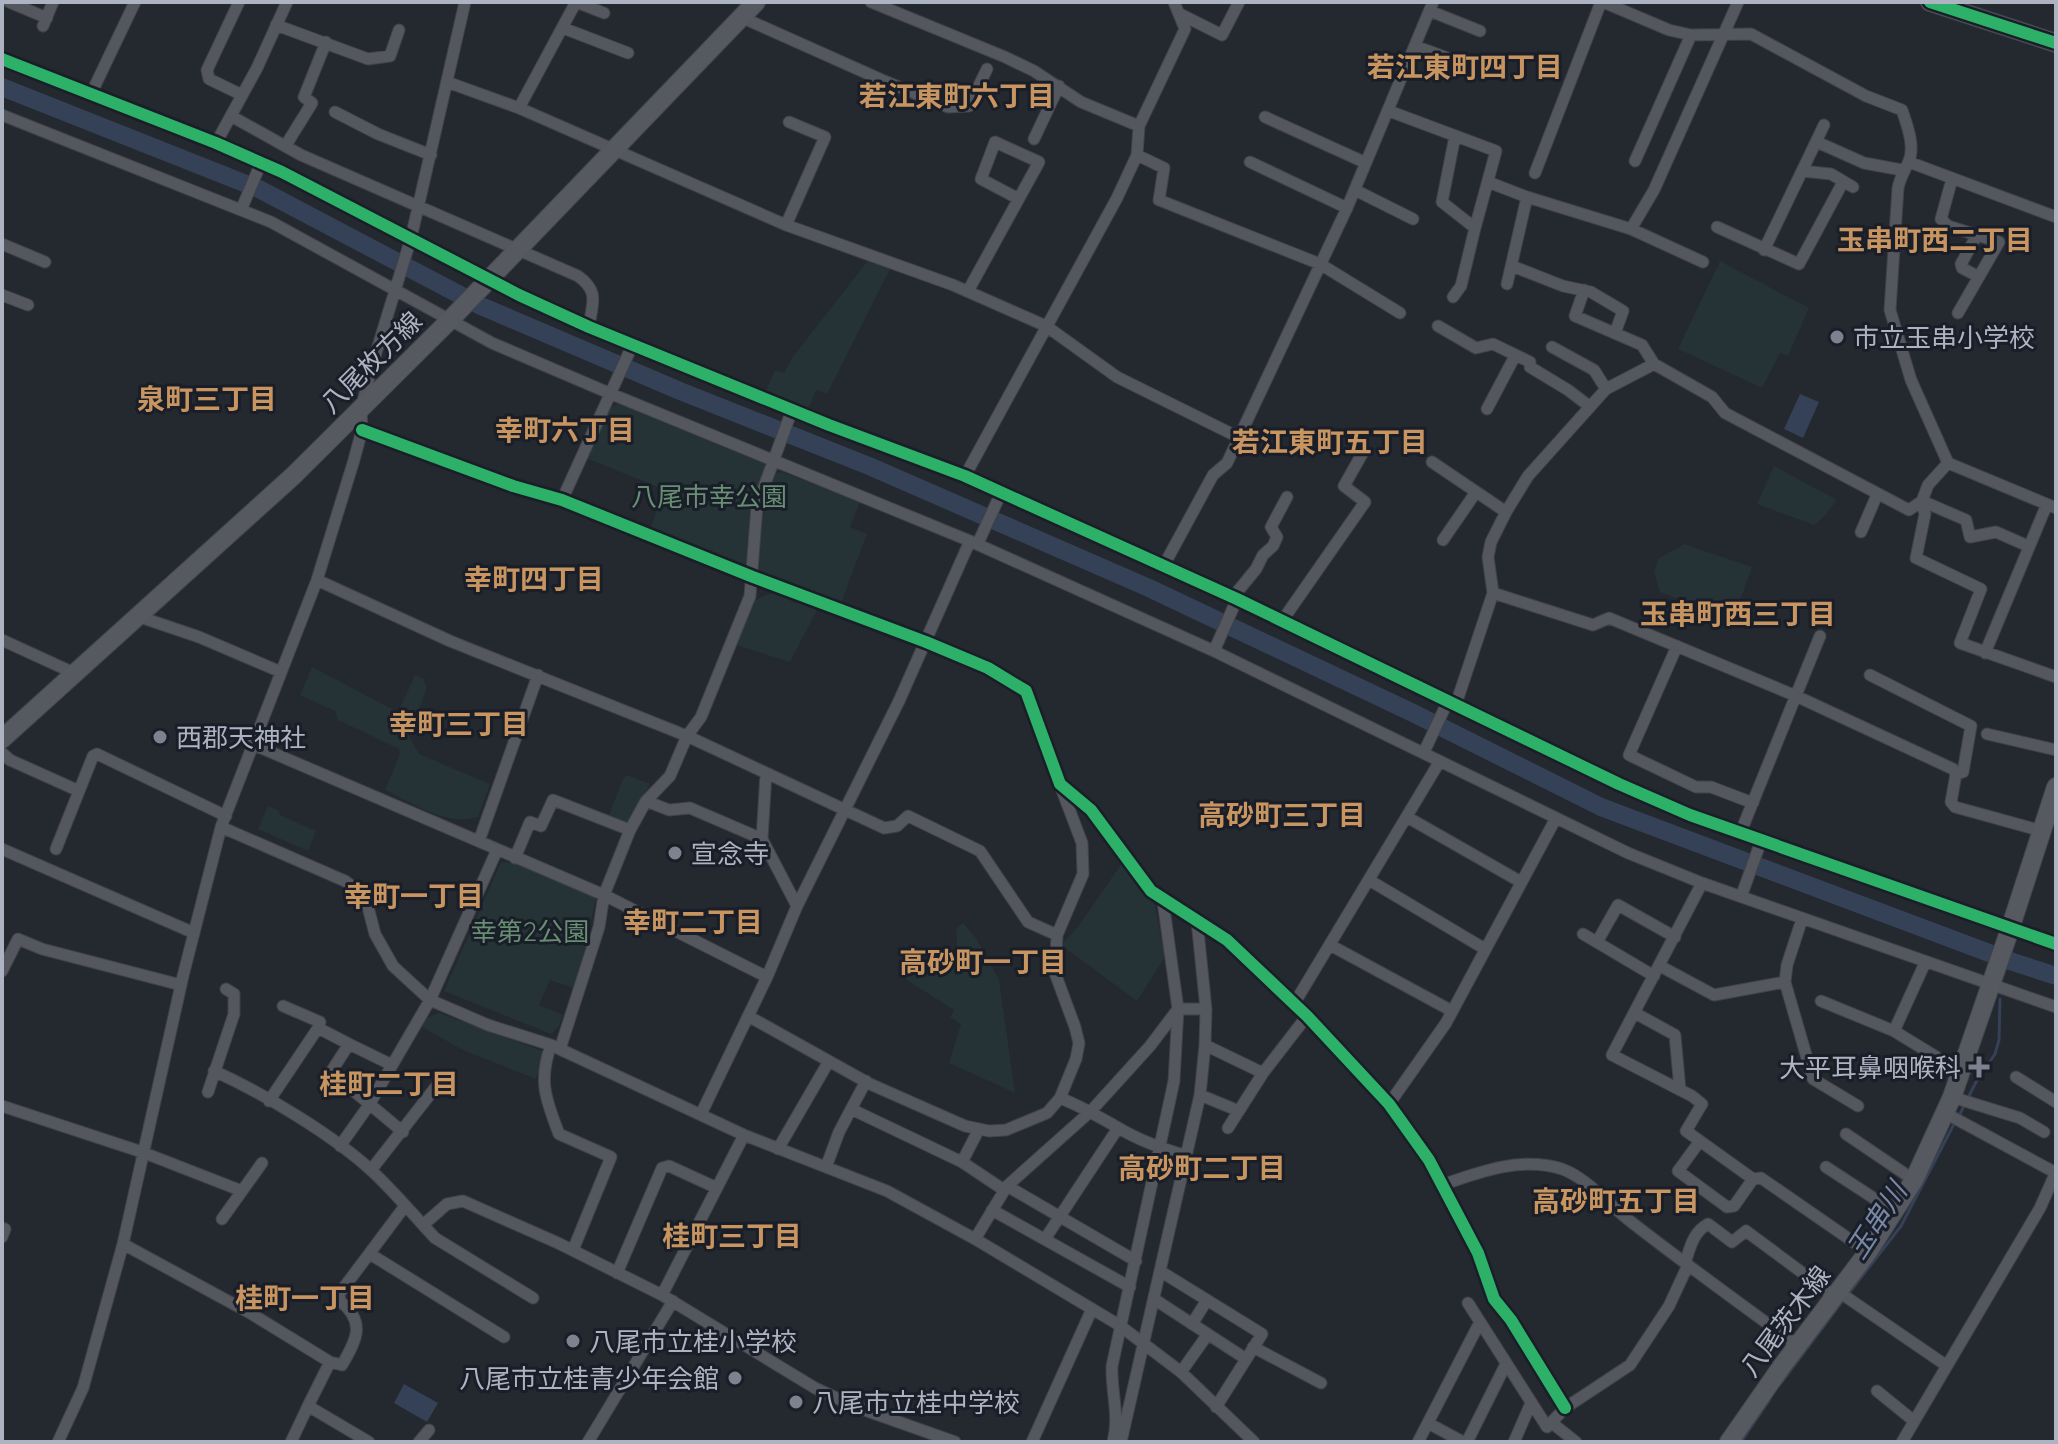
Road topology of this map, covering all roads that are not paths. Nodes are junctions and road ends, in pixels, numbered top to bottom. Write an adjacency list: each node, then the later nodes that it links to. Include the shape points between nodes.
1 (9, 2): 2 (street, via 45,22)
2 (53, 2)
3 (135, 2): 35 (street)
4 (239, 2): 36 (street, via 207,70 209,79)
5 (287, 2): 20 (street)
6 (465, 2): 33 (street)
7 (576, 2): 17 (street); 21 (street)
8 (756, 2): 19 (main road, 八尾枚方線)
9 (871, 2): 34 (street, via 1005,57)
10 (1174, 2): 18 (street)
11 (1239, 2): 18 (street, via 1222,35)
12 (1602, 2): 25 (street); 60 (street)
13 (1738, 2): 24 (street)
14 (1930, 2): 16 (main road)
15 (1432, 6): 23 (street); 28 (street)
16 (1962, 7): 27 (main road)
17 (604, 13)
18 (1180, 14): 45 (street, via 1185,29)
19 (741, 17): 32 (street, via 948,107 969,106); 51 (main road, 八尾枚方線)
20 (276, 25): 26 (street); 36 (street)
21 (563, 28): 29 (street); 37 (street)
22 (399, 30): 26 (street, via 390,56 368,59)
23 (1480, 31)
24 (1726, 33): 25 (street); 58 (street, via 1751,34 1902,110 1911,147); 74 (street)
25 (1691, 35): 54 (street)
26 (326, 42): 50 (street, via 304,97 312,103)
27 (2056, 43)
28 (1415, 46): 31 (street); 38 (street)
29 (628, 53)
30 (2, 59): 35 (street)
31 (1464, 64)
32 (987, 69)
33 (447, 82): 37 (street); 52 (street)
34 (1059, 86): 45 (street, via 1081,102); 47 (street)
35 (91, 94): 49 (street)
36 (242, 95): 41 (street)
37 (519, 108): 51 (street)
38 (1389, 111): 46 (street); 57 (street)
39 (335, 112): 52 (street)
40 (2, 115): 68 (street)
41 (231, 116): 49 (street); 50 (street)
42 (1265, 117): 57 (street)
43 (789, 122): 71 (street, via 825,137)
44 (1824, 125): 48 (street)
45 (1139, 126): 53 (street)
46 (1455, 136): 62 (street, via 1496,151); 73 (street, via 1442,202)
47 (1034, 139)
48 (1817, 142): 58 (street, via 1864,163); 59 (street)
49 (216, 143): 56 (street)
50 (286, 145): 66 (street)
51 (614, 149): 71 (street); 78 (main road, 八尾枚方線)
52 (431, 155): 66 (street)
53 (1137, 155): 82 (street, via 1164,168 1159,200); 96 (street)
54 (1635, 161)
55 (1250, 162): 67 (street)
56 (261, 163): 68 (street); 76 (street)
57 (1366, 163): 63 (street)
58 (1906, 166): 61 (street); 115 (street, via 1898,188 1890,310 1911,380)
59 (1802, 171): 79 (street); 79 (street, via 1831,174 1848,185 1799,264)
60 (1535, 173)
61 (1952, 179): 69 (street); 75 (street, via 1941,219)
62 (1488, 182): 64 (street); 73 (street)
63 (1355, 190): 67 (street); 70 (street)
64 (1527, 197): 74 (street); 83 (street)
65 (1017, 198): 65 (street, via 1039,162 995,142 981,179); 89 (street)
66 (418, 205): 76 (street); 78 (street)
67 (1347, 208): 82 (street)
68 (241, 210): 87 (street)
69 (2056, 217)
70 (1413, 219)
71 (786, 225): 89 (street)
72 (1717, 227): 79 (street)
73 (1475, 228): 91 (street, via 1461,286)
74 (1631, 229): 81 (street)
75 (1977, 235): 84 (street, via 1961,264); 84 (street, via 1999,242)
76 (411, 238): 85 (street); 87 (street)
77 (2, 244): 80 (street)
78 (518, 250): 85 (main road, 八尾枚方線); 98 (street, via 591,285)
79 (1764, 250)
80 (45, 262)
81 (1703, 262)
82 (1320, 264): 93 (street); 111 (street)
83 (1512, 266): 86 (street); 88 (street)
84 (1979, 277): 94 (street)
85 (488, 280): 95 (main road, 八尾枚方線); 98 (street)
86 (1507, 284)
87 (396, 290): 95 (street); 107 (street)
88 (1584, 290): 99 (street, via 1623,311); 99 (street, via 1575,316)
89 (968, 291): 96 (street)
90 (2, 295): 92 (street)
91 (1453, 297)
92 (28, 305)
93 (1400, 313)
94 (1958, 313)
95 (452, 318): 105 (street, via 492,343); 107 (main road, 八尾枚方線)
96 (1046, 326): 111 (street, via 1117,377); 116 (street)
97 (1438, 326): 102 (street, via 1476,348 1493,344)
98 (589, 327): 100 (street)
99 (1615, 333): 103 (street, via 1642,345)
100 (632, 346): 105 (street); 109 (street)
101 (1552, 347): 104 (street, via 1594,370)
102 (1515, 356): 106 (street); 108 (street)
103 (1654, 364): 104 (street); 120 (street, via 1712,397 1725,413)
104 (1606, 389): 106 (street)
105 (609, 393): 113 (street); 122 (street)
106 (1589, 406): 125 (street, via 1528,476)
107 (361, 409): 110 (street); 135 (main road, 八尾枚方線)
108 (1487, 409)
109 (792, 410): 113 (street); 116 (street)
110 (362, 430): 122 (street); 132 (street)
111 (1238, 437): 130 (street)
112 (1362, 454): 136 (street, via 1344,486 1365,502)
113 (772, 460): 128 (street); 131 (street, via 757,506)
114 (1432, 462): 117 (street)
115 (1948, 463): 123 (street, via 1928,485); 124 (street)
116 (965, 476): 119 (street)
117 (1476, 492): 125 (street); 127 (street)
118 (2056, 492): 124 (street)
119 (1001, 493): 128 (street); 130 (street)
120 (1877, 495): 123 (street, via 1909,510); 126 (street)
121 (1287, 497): 134 (street, via 1271,527 1277,537 1273,546)
122 (562, 500): 131 (street)
123 (1922, 501): 129 (street, via 1966,520 1970,537 1996,532); 142 (street, via 1925,514 1916,558 1981,589 1960,643)
124 (2051, 505): 129 (street)
125 (1506, 512): 133 (street, via 1488,557)
126 (1861, 532)
127 (1443, 540)
128 (974, 542): 139 (street); 141 (street)
129 (2028, 546): 142 (street)
130 (1163, 567): 134 (street)
131 (753, 577): 139 (street); 151 (street, via 701,717)
132 (317, 580): 143 (street); 145 (street)
133 (1493, 593): 140 (street, via 1593,625 1609,618); 149 (street)
134 (1235, 598): 136 (street); 141 (street)
135 (137, 616): 143 (street); 144 (main road, 八尾枚方線)
136 (1282, 621): 149 (street)
137 (1820, 636): 148 (street)
138 (2, 640): 144 (street)
139 (926, 642): 160 (street, via 1026,691); 165 (street)
140 (1677, 646): 148 (street); 164 (street, via 1629,755 1696,787 1711,787)
141 (1214, 651): 155 (street)
142 (1985, 653): 147 (street)
143 (281, 672): 153 (street)
144 (74, 673): 152 (main road, 八尾枚方線)
145 (538, 675): 151 (street); 173 (street)
146 (1870, 675): 159 (street, via 1971,726 1963,772)
147 (2056, 677)
148 (1796, 696): 159 (street); 164 (street)
149 (1452, 702): 155 (street); 171 (street, via 1619,784)
150 (1987, 734): 154 (street)
151 (687, 736): 158 (street); 163 (street, via 670,776)
152 (2, 739)
153 (252, 744): 168 (street); 173 (street)
154 (2056, 750)
155 (1424, 752): 157 (street)
156 (2, 753): 162 (street)
157 (1440, 761): 166 (street); 167 (street)
158 (766, 773): 165 (street); 172 (street)
159 (1956, 774): 170 (street, via 1951,802 1955,807)
160 (1060, 784): 184 (street, via 1091,810); 191 (street, via 1082,843 1083,874)
161 (2056, 787): 170 (main road, 八尾茨木線)
162 (79, 791): 168 (street, via 93,756 101,754); 176 (street)
163 (646, 801): 169 (street); 172 (street, via 669,810 690,808)
164 (1753, 803): 171 (street)
165 (843, 810): 185 (street); 191 (street, via 884,828 897,826 908,816 980,851 1028,922)
166 (1407, 817): 179 (street); 180 (street)
167 (1556, 818): 180 (street); 181 (street)
168 (224, 821): 189 (street); 205 (street, via 360,892 393,966)
169 (630, 830): 178 (street, via 553,800 541,826 530,822); 182 (street)
170 (2042, 831): 188 (main road, 八尾茨木線)
171 (1740, 834): 174 (street)
172 (762, 839): 185 (street)
173 (479, 841): 177 (street)
174 (1761, 841): 183 (street); 188 (street)
175 (2, 849): 189 (street)
176 (56, 849)
177 (497, 850): 178 (street); 205 (street)
178 (515, 858): 182 (street)
179 (1369, 880): 195 (street); 196 (street)
180 (1521, 882): 196 (street)
181 (1702, 883): 183 (street); 192 (street)
182 (604, 895): 200 (street); 220 (street, via 599,927)
183 (1741, 897): 186 (street)
184 (1163, 901): 187 (street); 210 (street)
185 (797, 906): 200 (street)
186 (1802, 919): 197 (street); 201 (street)
187 (1197, 921): 207 (street, via 1227,940); 211 (street)
188 (2010, 930): 194 (street); 202 (main road, 八尾茨木線)
189 (194, 933): 203 (street)
190 (1583, 934): 193 (street)
191 (1057, 935): 232 (street, via 1055,973 1079,1043)
192 (1675, 937): 193 (street, via 1618,905); 199 (street)
193 (1597, 942): 199 (street)
194 (2056, 944)
195 (1330, 945): 207 (street); 212 (street)
196 (1485, 949): 212 (street)
197 (1925, 963): 202 (street); 217 (street)
198 (2, 971): 203 (street, via 18,939)
199 (1657, 971): 201 (street, via 1714,995); 213 (street)
200 (767, 977): 214 (street)
201 (1785, 982): 238 (street, via 1813,1079)
202 (1992, 984): 209 (street); 224 (main road, 八尾茨木線)
203 (181, 985): 255 (street)
204 (226, 989): 223 (street, via 234,994 234,1014)
205 (430, 1000): 220 (street); 222 (street)
206 (1821, 1001): 217 (street)
207 (1294, 1004): 215 (street)
208 (283, 1006): 216 (street, via 320,1022)
209 (2056, 1007)
210 (1178, 1009): 211 (street); 241 (street); 253 (street, via 1174,1081)
211 (1206, 1009): 219 (street)
212 (1452, 1011): 235 (street)
213 (1635, 1013): 229 (street, via 1675,1035); 229 (street, via 1612,1055)
214 (748, 1016): 221 (street); 243 (street)
215 (1307, 1016): 225 (street); 235 (street)
216 (318, 1028): 218 (street); 233 (street)
217 (1894, 1031): 224 (street)
218 (349, 1044): 222 (street); 236 (street, via 331,1072)
219 (1205, 1045): 225 (street); 231 (street)
220 (556, 1047): 243 (street); 280 (street, via 545,1062 543,1086 559,1134 611,1157)
221 (829, 1061): 228 (street); 254 (street)
222 (392, 1065): 236 (street)
223 (214, 1071): 230 (street); 233 (street)
224 (1961, 1072): 240 (main road, 八尾茨木線)
225 (1263, 1073): 242 (street)
226 (2016, 1077): 234 (street)
227 (442, 1079): 247 (street)
228 (866, 1081): 239 (street); 246 (street)
229 (1680, 1090): 251 (street, via 1702,1104 1686,1131)
230 (208, 1092)
231 (1200, 1095): 242 (street); 256 (street)
232 (1060, 1098): 241 (street); 246 (street, via 1047,1113 1006,1130)
233 (269, 1101): 252 (street)
234 (2056, 1102)
235 (1389, 1104): 265 (street)
236 (369, 1105): 247 (street); 252 (street)
237 (2, 1106): 255 (street)
238 (1858, 1106)
239 (851, 1109): 257 (street); 259 (street)
240 (1954, 1109): 248 (street, via 1974,1104 2020,1118); 262 (street); 264 (main road, 八尾茨木線)
241 (1091, 1111): 244 (street); 267 (street)
242 (1239, 1111): 245 (street)
243 (701, 1114): 250 (street)
244 (1118, 1128): 253 (street); 272 (street)
245 (1228, 1128)
246 (979, 1129): 257 (street)
247 (403, 1132): 261 (street)
248 (2044, 1132)
249 (1846, 1134): 264 (street)
250 (744, 1135): 254 (street); 266 (street)
251 (1700, 1141): 263 (street); 263 (street, via 1678,1171 1727,1207 1734,1206)
252 (340, 1146): 261 (street)
253 (1162, 1148): 256 (street); 283 (street)
254 (778, 1149): 259 (street)
255 (142, 1152): 268 (street); 279 (street)
256 (1187, 1156): 285 (street)
257 (962, 1162): 267 (street)
258 (262, 1163): 268 (street)
259 (826, 1167): 277 (street, via 887,1191)
260 (1826, 1167): 271 (street)
261 (371, 1170): 269 (street)
262 (2056, 1173): 306 (street)
263 (1753, 1179): 281 (street, via 1761,1178)
264 (1914, 1180): 271 (main road, 八尾茨木線)
265 (1442, 1185): 284 (street, via 1489,1168 1562,1169); 313 (street, via 1478,1253 1494,1299)
266 (717, 1188): 286 (street, via 669,1166 662,1168); 290 (street)
267 (1005, 1188): 270 (street); 272 (street)
268 (242, 1191): 273 (street)
269 (405, 1206): 274 (street); 282 (street)
270 (992, 1210): 277 (street); 278 (street)
271 (1895, 1212): 281 (main road, 八尾茨木線)
272 (1061, 1217): 278 (street); 283 (street)
273 (222, 1219)
274 (423, 1225): 280 (street, via 447,1204 463,1201); 289 (street, via 435,1238)
275 (2, 1228): 276 (street)
276 (2, 1237)
277 (975, 1239): 294 (street)
278 (1045, 1239): 287 (street)
279 (123, 1244): 304 (street); 319 (street, via 83,1388)
280 (573, 1250): 286 (street)
281 (1868, 1252): 288 (main road, 八尾茨木線)
282 (370, 1254): 299 (street); 304 (street, via 339,1294 353,1312 357,1332 342,1365)
283 (1136, 1261): 287 (street)
284 (1687, 1264): 288 (street, via 1691,1244 1708,1224 1732,1242 1746,1231); 301 (street); 313 (street, via 1669,1306 1630,1365)
285 (1160, 1271): 291 (street); 292 (street)
286 (617, 1273): 290 (street)
287 (1130, 1287): 297 (street)
288 (1842, 1296): 301 (main road, 八尾茨木線); 306 (street)
289 (533, 1298)
290 (668, 1298): 323 (street); 324 (street, via 815,1388)
291 (1154, 1299): 296 (street); 300 (street)
292 (1207, 1300): 296 (street); 302 (street, via 1262,1334)
293 (1468, 1303): 295 (street)
294 (1092, 1309): 297 (street); 325 (street)
295 (1480, 1322): 305 (street); 315 (street)
296 (1192, 1324): 298 (street)
297 (1119, 1325): 300 (street); 326 (street, via 1112,1366 1117,1410)
298 (1208, 1334): 303 (street); 307 (street)
299 (504, 1337)
300 (1144, 1342): 307 (street); 327 (street)
301 (1798, 1346): 333 (main road, 八尾茨木線)
302 (1253, 1347): 303 (street); 308 (street)
303 (1246, 1359): 312 (street)
304 (330, 1362): 311 (street)
305 (1506, 1364): 310 (street); 330 (street)
306 (1947, 1366): 314 (street)
307 (1181, 1372): 312 (street)
308 (1321, 1383)
309 (1877, 1391): 314 (street)
310 (1531, 1403): 316 (street, via 1547,1427); 331 (street)
311 (308, 1406): 320 (street); 321 (street)
312 (1216, 1407): 328 (street)
313 (1565, 1408): 316 (street)
314 (1914, 1421): 318 (street)
315 (1428, 1423): 329 (street); 330 (street)
316 (1552, 1423): 332 (street)
317 (429, 1430): 322 (street)
318 (1906, 1441)
319 (58, 1442)
320 (291, 1442)
321 (369, 1442)
322 (419, 1442)
323 (588, 1442)
324 (955, 1442)
325 (1032, 1442)
326 (1113, 1442)
327 (1121, 1442)
328 (1254, 1442)
329 (1418, 1442)
330 (1465, 1442)
331 (1514, 1442)
332 (1576, 1442)
333 (1729, 1442)

